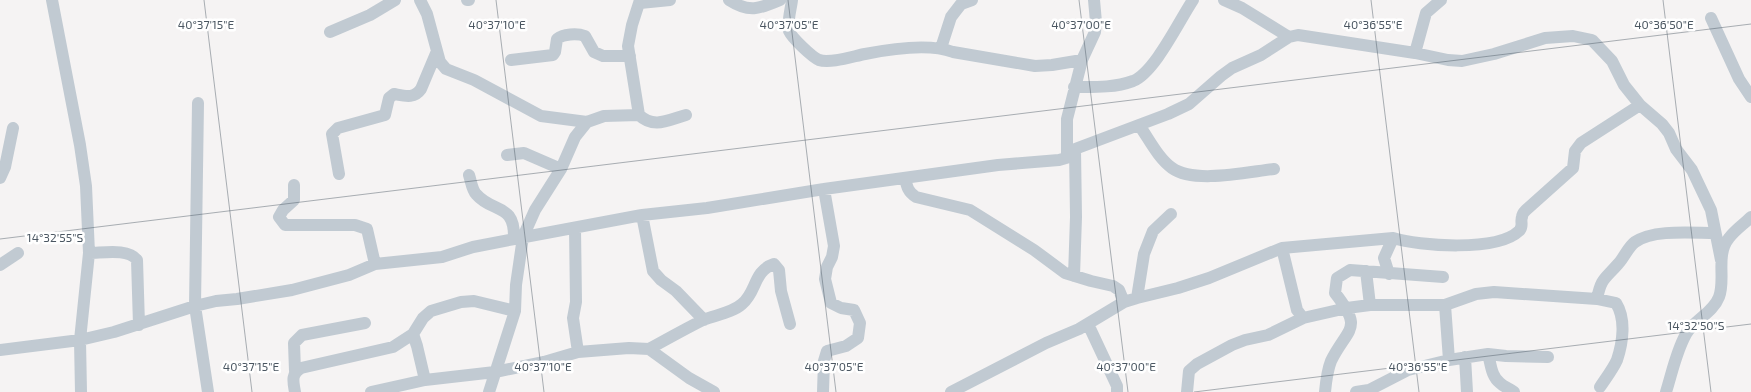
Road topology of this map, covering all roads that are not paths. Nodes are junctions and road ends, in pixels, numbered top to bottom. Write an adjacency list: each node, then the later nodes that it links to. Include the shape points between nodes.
1 (52, 0): 51 (street, via 86,186)
2 (395, 0): 15 (street)
3 (420, 0): 18 (street)
4 (670, 0): 13 (street)
5 (729, 0): 6 (street, via 741,8 756,9)
6 (780, 0)
7 (792, 0): 17 (street, via 789,29 794,40 819,60 874,52)
8 (972, 0): 17 (street, via 961,4 951,17)
9 (1094, 0): 22 (street, via 1095,32)
10 (1192, 0): 23 (street, via 1157,59 1142,76 1110,86)
11 (1224, 0): 16 (street)
12 (1441, 0): 19 (street, via 1426,13)
13 (640, 1): 20 (street, via 628,46)
14 (1710, 18): 24 (street)
15 (330, 32)
16 (1289, 37): 19 (street, via 1298,35); 30 (street, via 1221,76 1189,104)
17 (941, 48): 22 (street, via 1035,66)
18 (437, 51): 29 (street, via 446,69 474,80 541,116); 36 (street, via 417,94 410,97 394,94 389,98 385,116 338,128 332,134)
19 (1415, 53): 26 (street, via 1462,61 1545,38 1573,36 1592,40 1612,61)
20 (630, 56): 21 (street, via 603,56 594,52 585,36 580,34 560,36 553,56); 27 (street)
21 (511, 60)
22 (1082, 60): 23 (street)
23 (1074, 87): 32 (street, via 1067,118 1067,153)
24 (1751, 97)
25 (198, 103): 63 (street)
26 (1640, 106): 46 (street, via 1662,124 1692,170 1710,210); 48 (street, via 1582,143 1575,151 1573,168 1526,210 1520,230 1511,236 1494,243 1467,246 1405,242)
27 (639, 115): 28 (street, via 646,122 654,123); 29 (street, via 604,116)
28 (686, 115)
29 (587, 122): 34 (street, via 575,137)
30 (1139, 125): 32 (street); 35 (street, via 1171,167 1186,175 1202,177)
31 (13, 128): 38 (street, via 6,167)
32 (1070, 154): 39 (street, via 1059,160); 57 (street, via 1076,217)
33 (507, 155): 34 (street, via 524,153)
34 (561, 168): 47 (street)
35 (1274, 169)
36 (340, 174)
37 (469, 176): 47 (street, via 474,193 507,214)
38 (0, 178)
39 (905, 178): 41 (street); 57 (street, via 907,188 916,197 970,210)
40 (294, 186): 53 (street, via 294,200 279,217 285,225 355,225 367,229)
41 (824, 189): 43 (street); 92 (street, via 834,246 825,279 831,303 854,310 860,323 858,338 846,346 827,351)
42 (1171, 214): 59 (street, via 1153,231 1144,254)
43 (642, 215): 45 (street); 68 (street, via 654,271)
44 (1751, 217): 52 (street, via 1728,239)
45 (575, 228): 47 (street); 77 (street, via 574,318)
46 (1715, 233): 52 (street); 60 (street, via 1648,236 1634,243 1600,282)
47 (518, 238): 53 (street, via 442,257); 66 (street)
48 (1393, 238): 49 (street); 56 (street, via 1384,258)
49 (1282, 248): 59 (street, via 1209,278); 67 (street, via 1297,310)
50 (18, 253): 54 (street)
51 (88, 253): 72 (street, via 126,253 137,260); 74 (street)
52 (1721, 260): 100 (street, via 1718,299 1686,334)
53 (375, 264): 63 (street, via 349,276 292,290)
54 (0, 265)
55 (1366, 271): 56 (street); 64 (street); 65 (street, via 1350,270 1337,278 1335,293)
56 (1389, 274): 58 (street)
57 (1074, 276): 61 (street, via 1112,286 1119,290)
58 (1443, 277)
59 (1137, 298): 61 (street)
60 (1597, 299): 62 (street, via 1494,292 1476,294); 85 (street, via 1616,303 1622,311 1624,327 1617,360)
61 (1124, 302): 71 (street)
62 (1445, 305): 64 (street); 81 (street)
63 (194, 306): 72 (street); 87 (street)
64 (1370, 306): 65 (street)
65 (1347, 308): 67 (street); 96 (street, via 1352,321 1350,333 1332,360)
66 (515, 311): 73 (street, via 462,302 431,311); 83 (street)
67 (1304, 318): 95 (street, via 1268,335 1232,345 1196,364 1189,371)
68 (704, 320): 70 (street, via 740,306 748,299 765,267 774,264 779,270); 75 (street)
69 (365, 323): 82 (street, via 302,335 294,343)
70 (790, 324)
71 (1088, 324): 93 (street); 94 (street)
72 (139, 325): 74 (street)
73 (412, 334): 82 (street, via 394,347); 84 (street)
74 (80, 340): 76 (street); 86 (street)
75 (649, 349): 77 (street); 91 (street)
76 (0, 350)
77 (578, 352): 83 (street)
78 (1488, 354): 79 (street); 80 (street); 99 (street, via 1493,376)
79 (1464, 357): 81 (street); 98 (street)
80 (1548, 357)
81 (1449, 360): 97 (street, via 1408,370 1369,390)
82 (295, 371): 88 (street, via 292,378)
83 (495, 372): 84 (street); 90 (street)
84 (425, 380): 89 (street)
85 (1600, 387)
86 (81, 392)
87 (208, 392)
88 (295, 392)
89 (372, 392)
90 (489, 392)
91 (714, 392)
92 (823, 392)
93 (951, 392)
94 (1117, 392)
95 (1187, 392)
96 (1325, 392)
97 (1356, 392)
98 (1467, 392)
99 (1514, 392)
100 (1666, 392)

